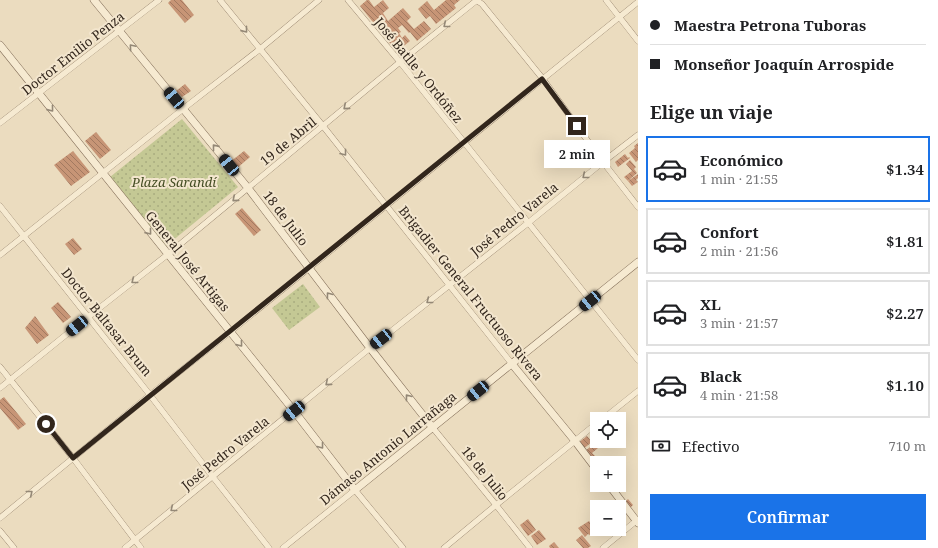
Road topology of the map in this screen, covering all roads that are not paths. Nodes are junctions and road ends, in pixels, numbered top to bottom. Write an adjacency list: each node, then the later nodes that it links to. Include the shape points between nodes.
1 (94, 0): 10 (street, 18 de Julio)
2 (159, 0): 10 (street, Doctor Emilio Penza)
3 (220, 0): 13 (street, Brigadier General Fructuoso Rivera, one-way to 13)
4 (318, 0): 13 (street)
5 (348, 0): 14 (street, José Batlle y Ordóñez)
6 (476, 0): 14 (street, 19 de Abril, one-way to 14); 15 (street, via 482,4)
7 (606, 0): 9 (street)
8 (638, 2): 9 (street)
9 (619, 17): 11 (street); 15 (street)
10 (119, 31): 16 (street, Doctor Emilio Penza); 17 (street, 18 de Julio, one-way to 10)
11 (638, 41)
12 (0, 45): 16 (street, General José Artigas)
13 (260, 49): 17 (street); 19 (street, Brigadier General Fructuoso Rivera)
14 (400, 62): 19 (street, 19 de Abril, one-way to 19); 21 (street, José Batlle y Ordóñez)
15 (542, 79): 21 (street); 22 (street)
16 (39, 94): 18 (street, Doctor Emilio Penza); 23 (street, General José Artigas, one-way to 23)
17 (183, 109): 23 (street); 24 (street, 18 de Julio, one-way to 17)
18 (0, 123)
19 (323, 126): 24 (street, 19 de Abril); 26 (street, Brigadier General Fructuoso Rivera, one-way to 26)
20 (638, 135): 22 (street, José Pedro Varela)
21 (464, 143): 26 (street); 28 (street, José Batlle y Ordóñez)
22 (603, 162): 27 (street); 28 (street, José Pedro Varela, one-way to 28)
23 (103, 174): 29 (street); 31 (street, General José Artigas, one-way to 31)
24 (248, 188): 31 (street, 19 de Abril, one-way to 31); 33 (street, 18 de Julio)
25 (0, 206): 29 (street, Doctor Baltasar Brum)
26 (386, 206): 33 (street); 34 (street, Brigadier General Fructuoso Rivera)
27 (638, 207)
28 (528, 223): 34 (street, José Pedro Varela); 35 (street, José Batlle y Ordóñez)
29 (23, 236): 30 (street); 36 (street, Doctor Baltasar Brum)
30 (0, 255)
31 (167, 255): 36 (street, 19 de Abril, one-way to 36); 37 (street, General José Artigas)
32 (638, 262): 35 (street, Dámaso Antonio Larrañaga)
33 (309, 268): 37 (street); 38 (street, 18 de Julio, one-way to 33)
34 (450, 285): 38 (street, José Pedro Varela, one-way to 38); 40 (street, Brigadier General Fructuoso Rivera)
35 (590, 301): 39 (street, José Batlle y Ordóñez); 40 (street, Dámaso Antonio Larrañaga)
36 (88, 317): 42 (street, 19 de Abril); 45 (street, Doctor Baltasar Brum)
37 (230, 332): 45 (street); 46 (street, General José Artigas, one-way to 46)
38 (370, 348): 46 (street, José Pedro Varela, one-way to 46); 48 (street, 18 de Julio, one-way to 38)
39 (638, 360)
40 (512, 364): 48 (street, Dámaso Antonio Larrañaga); 50 (street, Brigadier General Fructuoso Rivera)
41 (0, 367): 42 (street)
42 (10, 380): 43 (street, 19 de Abril); 51 (street)
43 (0, 388)
44 (638, 391): 47 (street)
45 (150, 395): 51 (street); 53 (street, Doctor Baltasar Brum)
46 (294, 411): 53 (street, José Pedro Varela); 54 (street, General José Artigas, one-way to 54)
47 (612, 412)
48 (433, 428): 54 (street, Dámaso Antonio Larrañaga); 56 (street, 18 de Julio)
49 (590, 429): 50 (street)
50 (575, 441): 52 (street, Brigadier General Fructuoso Rivera); 56 (street)
51 (73, 458): 57 (street, one-way to 51); 60 (street)
52 (590, 461)
53 (213, 477): 60 (street, José Pedro Varela, one-way to 60); 64 (street, Doctor Baltasar Brum)
54 (355, 490): 65 (street, Dámaso Antonio Larrañaga); 66 (street, General José Artigas)
55 (614, 492): 58 (street)
56 (496, 505): 67 (street); 68 (street, 18 de Julio)
57 (0, 518)
58 (637, 522): 69 (street)
59 (0, 531): 61 (street)
60 (135, 540): 62 (street, José Pedro Varela); 63 (street)
61 (14, 548)
62 (125, 548)
63 (141, 548)
64 (269, 548)
65 (283, 548)
66 (403, 548)
67 (444, 548)
68 (530, 548)
69 (602, 548)

